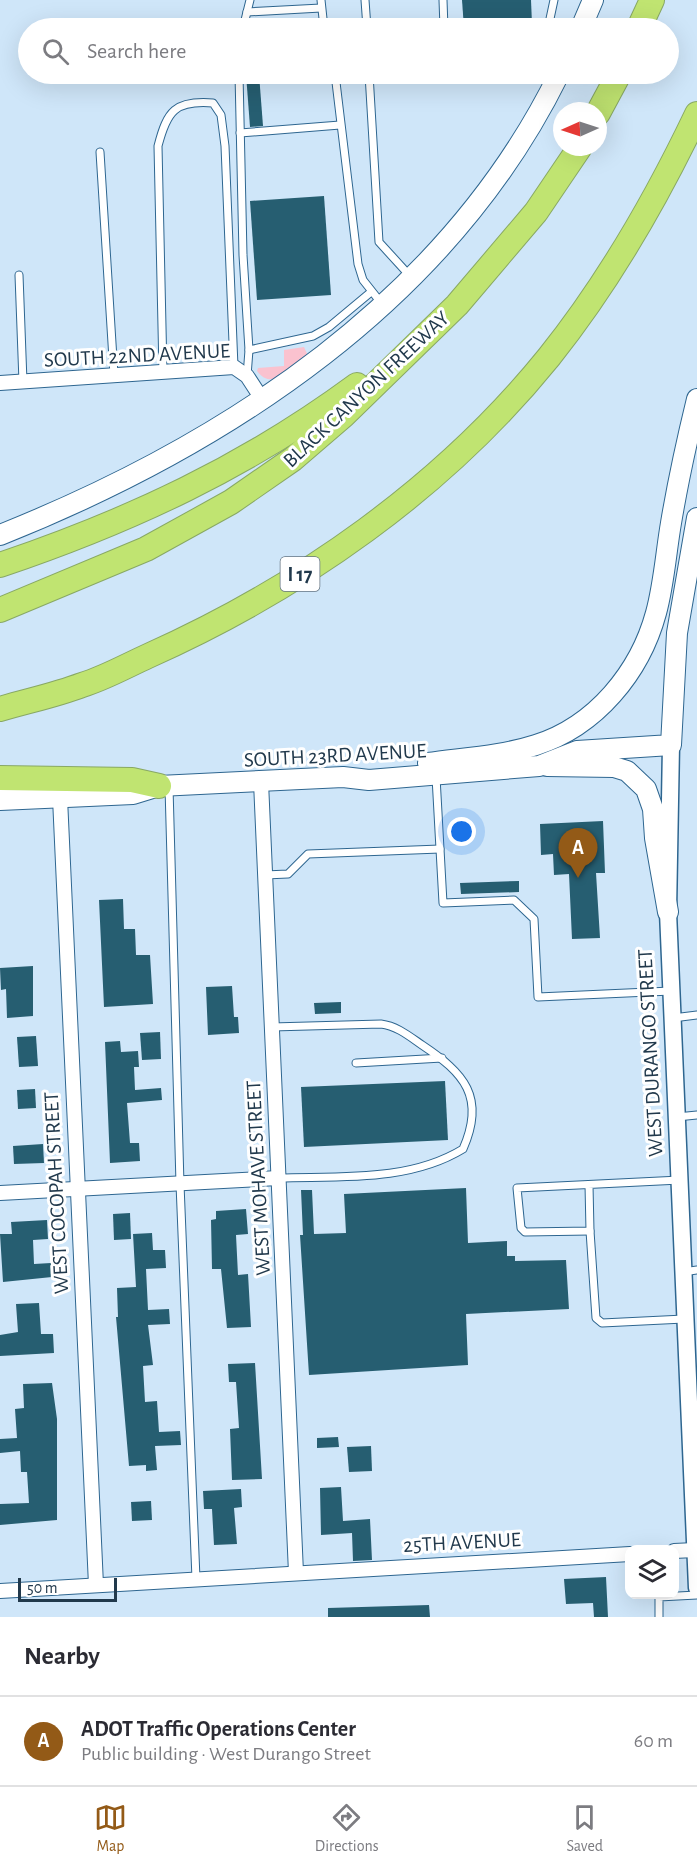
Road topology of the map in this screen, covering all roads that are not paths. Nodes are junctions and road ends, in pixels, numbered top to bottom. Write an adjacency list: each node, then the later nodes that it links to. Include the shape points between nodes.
1 (250, 0): 8 (lane)
2 (365, 0): 10 (lane)
3 (443, 0): 11 (lane)
4 (554, 0): 12 (lane)
5 (593, 0): 13 (main road)
6 (652, 0): 14 (highway)
7 (321, 4): 8 (lane)
8 (247, 12): 9 (lane)
9 (246, 18)
10 (366, 18)
11 (444, 18)
12 (550, 18)
13 (585, 18)
14 (644, 18)
15 (239, 84): 23 (lane)
16 (335, 84): 22 (lane)
17 (370, 84): 27 (lane, via 379,242)
18 (554, 84): 27 (main road, via 539,114 490,185)
19 (614, 84): 20 (highway)
20 (604, 102)
21 (697, 114): 45 (highway, I 17, via 662,188 609,275 548,358 414,494 339,549 209,629 83,685)
22 (340, 125): 23 (lane); 28 (lane, via 358,264)
23 (240, 133): 31 (lane)
24 (100, 152): 34 (lane)
25 (574, 156): 29 (highway, BLACK CANYON FREEWAY, via 536,212)
26 (19, 275): 36 (lane)
27 (412, 278): 28 (main road)
28 (377, 299): 30 (main road)
29 (457, 305): 43 (highway, via 325,409 254,455 130,517); 44 (highway, BLACK CANYON FREEWAY, via 327,430 231,502 146,549)
30 (336, 334): 31 (lane); 38 (main road, via 298,377)
31 (249, 350): 35 (lane)
32 (234, 367): 33 (street, SOUTH 22ND AVENUE); 33 (lane, via 225,146 220,115 213,103 191,101 178,106 168,118 158,146); 35 (street, SOUTH 22ND AVENUE)
33 (163, 372): 34 (street, SOUTH 22ND AVENUE)
34 (114, 375): 36 (street, SOUTH 22ND AVENUE)
35 (247, 376): 38 (street, SOUTH 22ND AVENUE)
36 (23, 382): 37 (street, SOUTH 22ND AVENUE)
37 (0, 383)
38 (262, 399): 41 (main road, via 220,428 110,488)
39 (697, 399): 49 (main road, via 675,498 657,611 636,663 596,711 564,733 536,745)
40 (697, 518): 42 (main road, WEST DURANGO STREET)
41 (0, 535)
42 (695, 538): 46 (main road, WEST DURANGO STREET, via 677,633)
43 (0, 565)
44 (0, 610)
45 (0, 709)
46 (670, 745): 47 (main road, SOUTH 23RD AVENUE, via 577,751); 57 (street, WEST DURANGO STREET)
47 (539, 766): 48 (main road, SOUTH 23RD AVENUE); 57 (main road, via 614,767 627,771 646,789 653,809)
48 (436, 774): 49 (main road, SOUTH 23RD AVENUE, via 369,780); 55 (lane)
49 (343, 777): 51 (main road, SOUTH 23RD AVENUE)
50 (0, 778): 52 (highway, via 132,780)
51 (261, 782): 52 (main road, SOUTH 23RD AVENUE); 56 (street, WEST MOHAVE STREET)
52 (164, 786): 53 (main road, SOUTH 23RD AVENUE, via 133,794); 68 (lane)
53 (60, 798): 54 (main road, SOUTH 23RD AVENUE); 70 (street, WEST COCOPAH STREET)
54 (0, 800)
55 (440, 849): 56 (lane, via 308,854 288,874); 58 (lane, via 443,903 514,900 534,919 538,997)
56 (266, 875): 61 (street, WEST MOHAVE STREET)
57 (668, 912): 58 (street, WEST DURANGO STREET)
58 (671, 991): 60 (street, WEST DURANGO STREET)
59 (697, 1016): 60 (lane)
60 (672, 1018): 65 (street, WEST DURANGO STREET)
61 (272, 1026): 62 (lane, via 394,1026); 66 (street, WEST MOHAVE STREET)
62 (442, 1058): 63 (lane); 66 (lane, via 463,1078 470,1091 473,1124 463,1149 435,1163 401,1172)
63 (356, 1063)
64 (697, 1115): 65 (lane)
65 (677, 1117): 67 (street, WEST DURANGO STREET)
66 (279, 1178): 68 (street); 78 (street, WEST MOHAVE STREET)
67 (680, 1180): 69 (lane); 73 (street, WEST DURANGO STREET)
68 (180, 1184): 70 (street); 79 (lane)
69 (589, 1185): 72 (lane); 72 (lane, via 517,1188 520,1223 525,1232)
70 (77, 1188): 71 (street); 80 (street, WEST COCOPAH STREET)
71 (0, 1193)
72 (590, 1231): 74 (lane, via 596,1318 602,1323)
73 (690, 1271): 74 (street, WEST DURANGO STREET)
74 (686, 1319): 75 (street, WEST DURANGO STREET)
75 (696, 1550): 76 (street); 81 (street, WEST DURANGO STREET)
76 (679, 1551)
77 (625, 1554): 78 (street, 25TH AVENUE)
78 (297, 1573): 79 (street, 25TH AVENUE)
79 (196, 1579): 80 (street, 25TH AVENUE)
80 (96, 1586): 82 (street, 25TH AVENUE)
81 (697, 1588)
82 (0, 1592)
83 (697, 1595): 84 (lane, via 659,1597)
84 (659, 1617)

